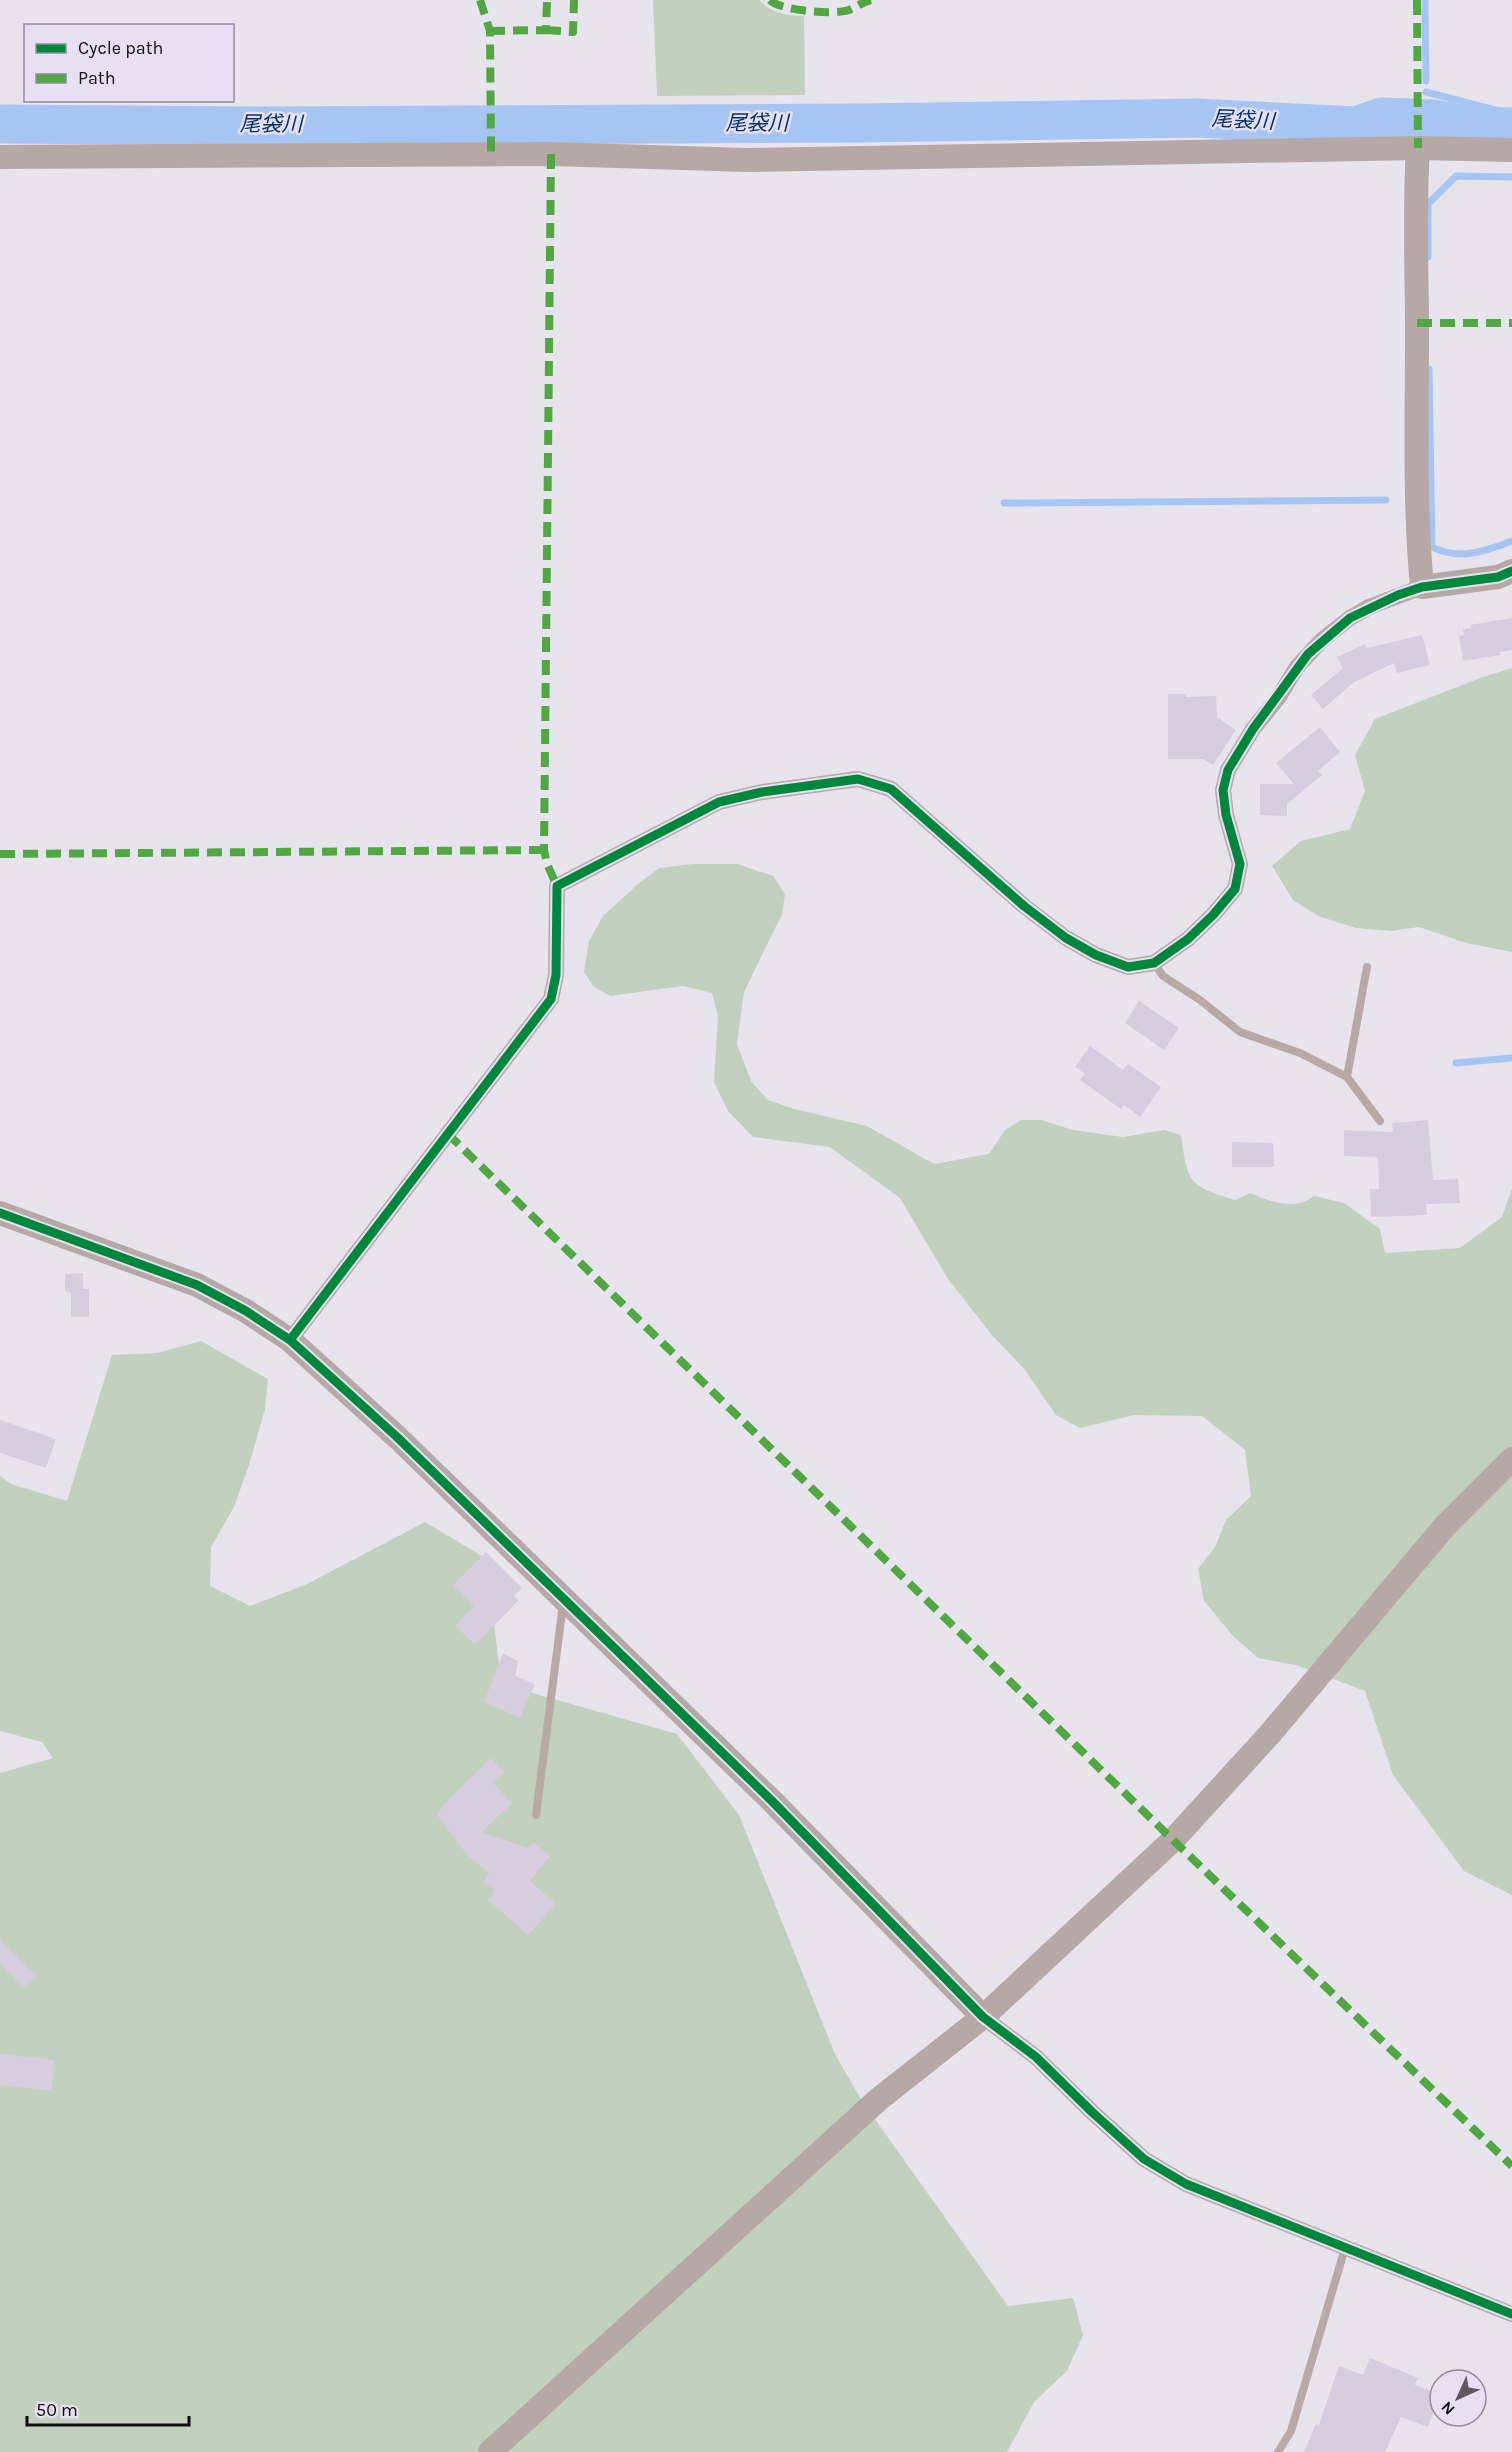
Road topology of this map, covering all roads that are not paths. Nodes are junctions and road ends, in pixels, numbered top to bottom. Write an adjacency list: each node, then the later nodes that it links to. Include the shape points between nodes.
1 (1418, 148): 2 (street); 3 (street, via 748,160 551,154); 5 (street, via 1414,202 1417,531)
2 (1512, 150)
3 (0, 157)
4 (1512, 571): 5 (street, via 1498,577)
5 (1422, 587): 6 (street, via 1369,607 1334,629 1297,667 1228,770 1223,790 1226,815 1240,864 1235,889 1188,939)
6 (1155, 963): 8 (lane, via 1163,976 1240,1032 1300,1053); 11 (street, via 1128,967 1066,938 891,789 858,778 719,802 557,886 556,975 551,999)
7 (1367, 967): 8 (lane)
8 (1347, 1077): 9 (lane)
9 (1380, 1121)
10 (0, 1213): 11 (street, via 197,1285)
11 (290, 1340): 13 (street, via 397,1437)
12 (1512, 1459): 15 (street, via 1445,1526 1269,1736 1173,1840)
13 (564, 1599): 14 (lane); 15 (street, via 772,1801)
14 (536, 1815)
15 (983, 2017): 16 (street, via 1035,2057 1144,2159 1186,2184); 18 (street, via 879,2099)
16 (1345, 2248): 17 (street); 19 (lane, via 1291,2431)
17 (1512, 2314)
18 (490, 2452)
19 (1278, 2452)

